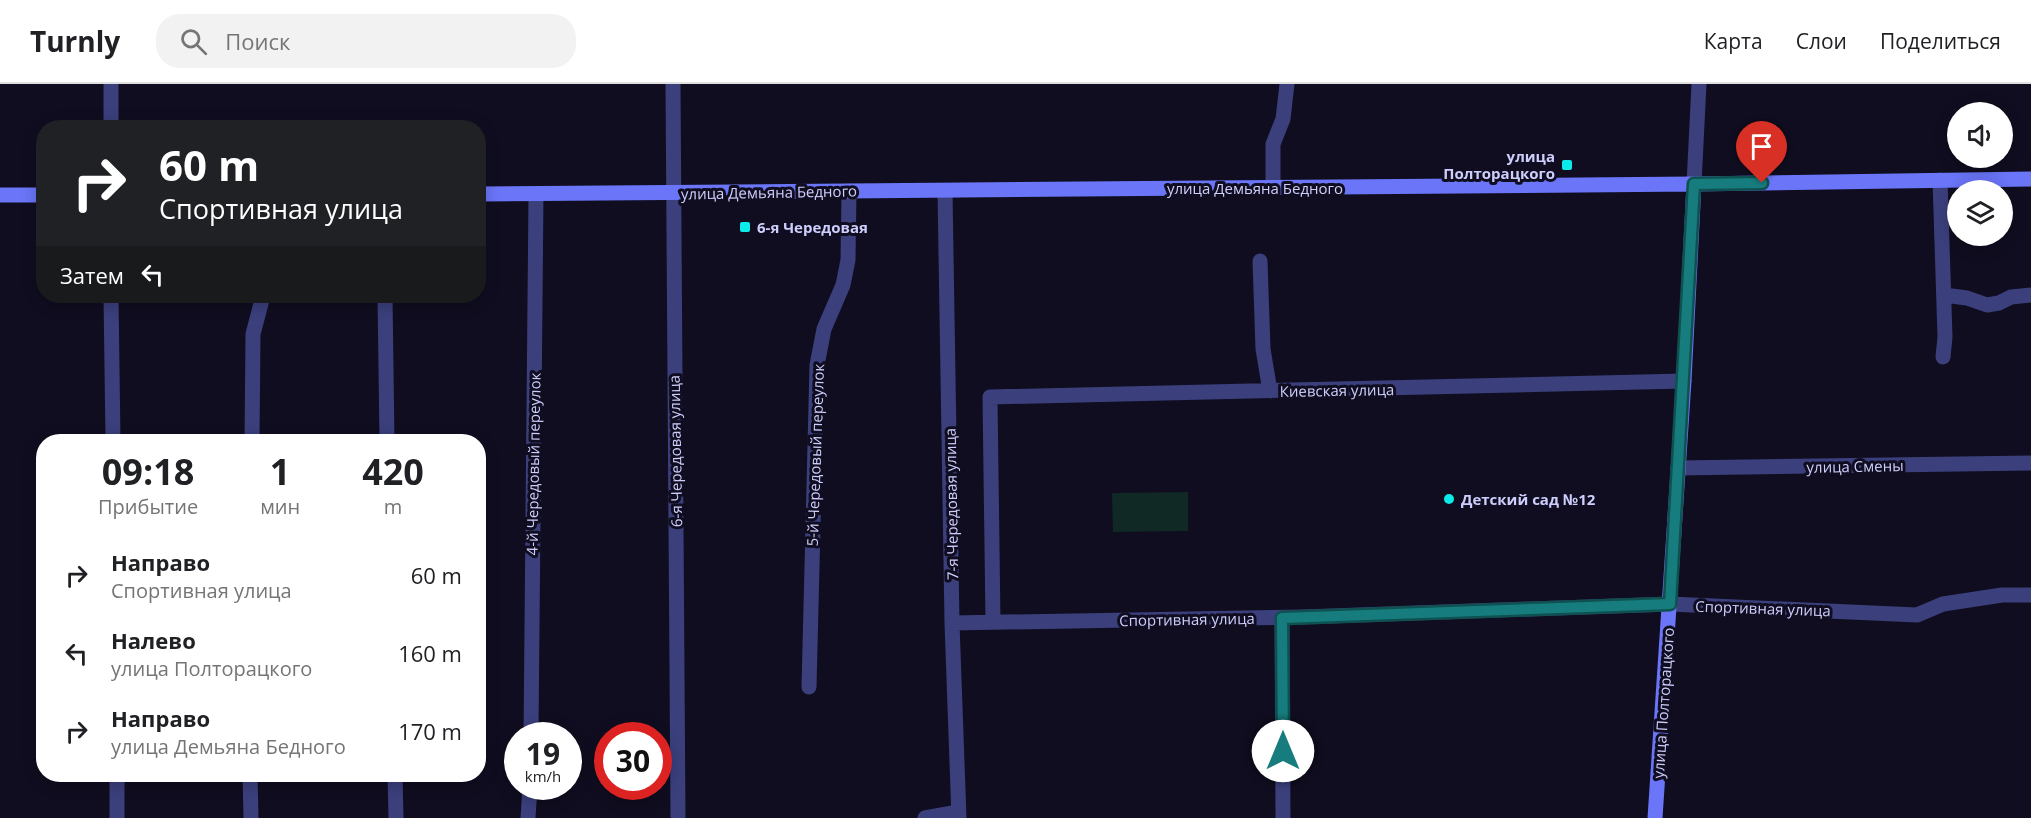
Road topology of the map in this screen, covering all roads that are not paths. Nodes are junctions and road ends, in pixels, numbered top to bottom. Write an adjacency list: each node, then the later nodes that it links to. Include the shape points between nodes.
1 (111, 84): 5 (street)
2 (673, 84): 14 (street, 6-я Чередовая улица)
3 (1287, 84): 9 (street, via 1283,119 1273,144)
4 (1699, 84): 8 (street, улица Полторацкого)
5 (111, 120)
6 (2031, 179): 7 (main road, улица Демьяна Бедного)
7 (1940, 180): 8 (main road, улица Демьяна Бедного); 18 (street)
8 (1694, 184): 9 (main road, улица Демьяна Бедного); 24 (main road, улица Полторацкого)
9 (1273, 188): 11 (main road, улица Демьяна Бедного)
10 (849, 191): 11 (main road, улица Демьяна Бедного); 14 (main road, улица Демьяна Бедного); 36 (street, 5-й Чередовый переулок, via 848,260 843,285 824,329 817,365)
11 (945, 191): 35 (street, 7-я Чередовая улица)
12 (486, 194): 13 (main road, улица Демьяна Бедного)
13 (536, 194): 14 (main road, улица Демьяна Бедного); 37 (street, 4-й Чередовый переулок)
14 (673, 194): 47 (street, 6-я Чередовая улица)
15 (0, 195): 16 (main road)
16 (36, 195)
17 (1260, 261): 25 (street, via 1263,349)
18 (1944, 295): 19 (street, via 1987,305); 23 (street)
19 (2031, 295)
20 (111, 303): 26 (street)
21 (261, 303): 27 (street, via 254,334)
22 (385, 303): 28 (street)
23 (1943, 357)
24 (1684, 381): 25 (street, Киевская улица); 30 (main road, улица Полторацкого)
25 (1270, 391): 34 (street, Киевская улица, via 990,396)
26 (113, 434)
27 (252, 434)
28 (387, 434)
29 (2031, 463): 30 (street, улица Смены)
30 (1678, 468): 32 (main road, улица Полторацкого)
31 (2031, 595): 32 (street, Спортивная улица, via 1943,604 1917,615)
32 (1670, 604): 33 (street, Спортивная улица); 50 (main road, улица Полторацкого)
33 (1282, 618): 34 (street, Спортивная улица); 49 (street)
34 (993, 622): 35 (street, Спортивная улица)
35 (952, 623): 42 (street, 7-я Чередовая улица)
36 (809, 687)
37 (531, 722)
38 (117, 782): 43 (street)
39 (250, 782): 44 (street)
40 (395, 782): 45 (street)
41 (529, 800): 46 (street)
42 (959, 815): 48 (street)
43 (117, 818)
44 (251, 818)
45 (396, 818)
46 (528, 818)
47 (678, 818)
48 (925, 818)
49 (1283, 818)
50 (1655, 818)

